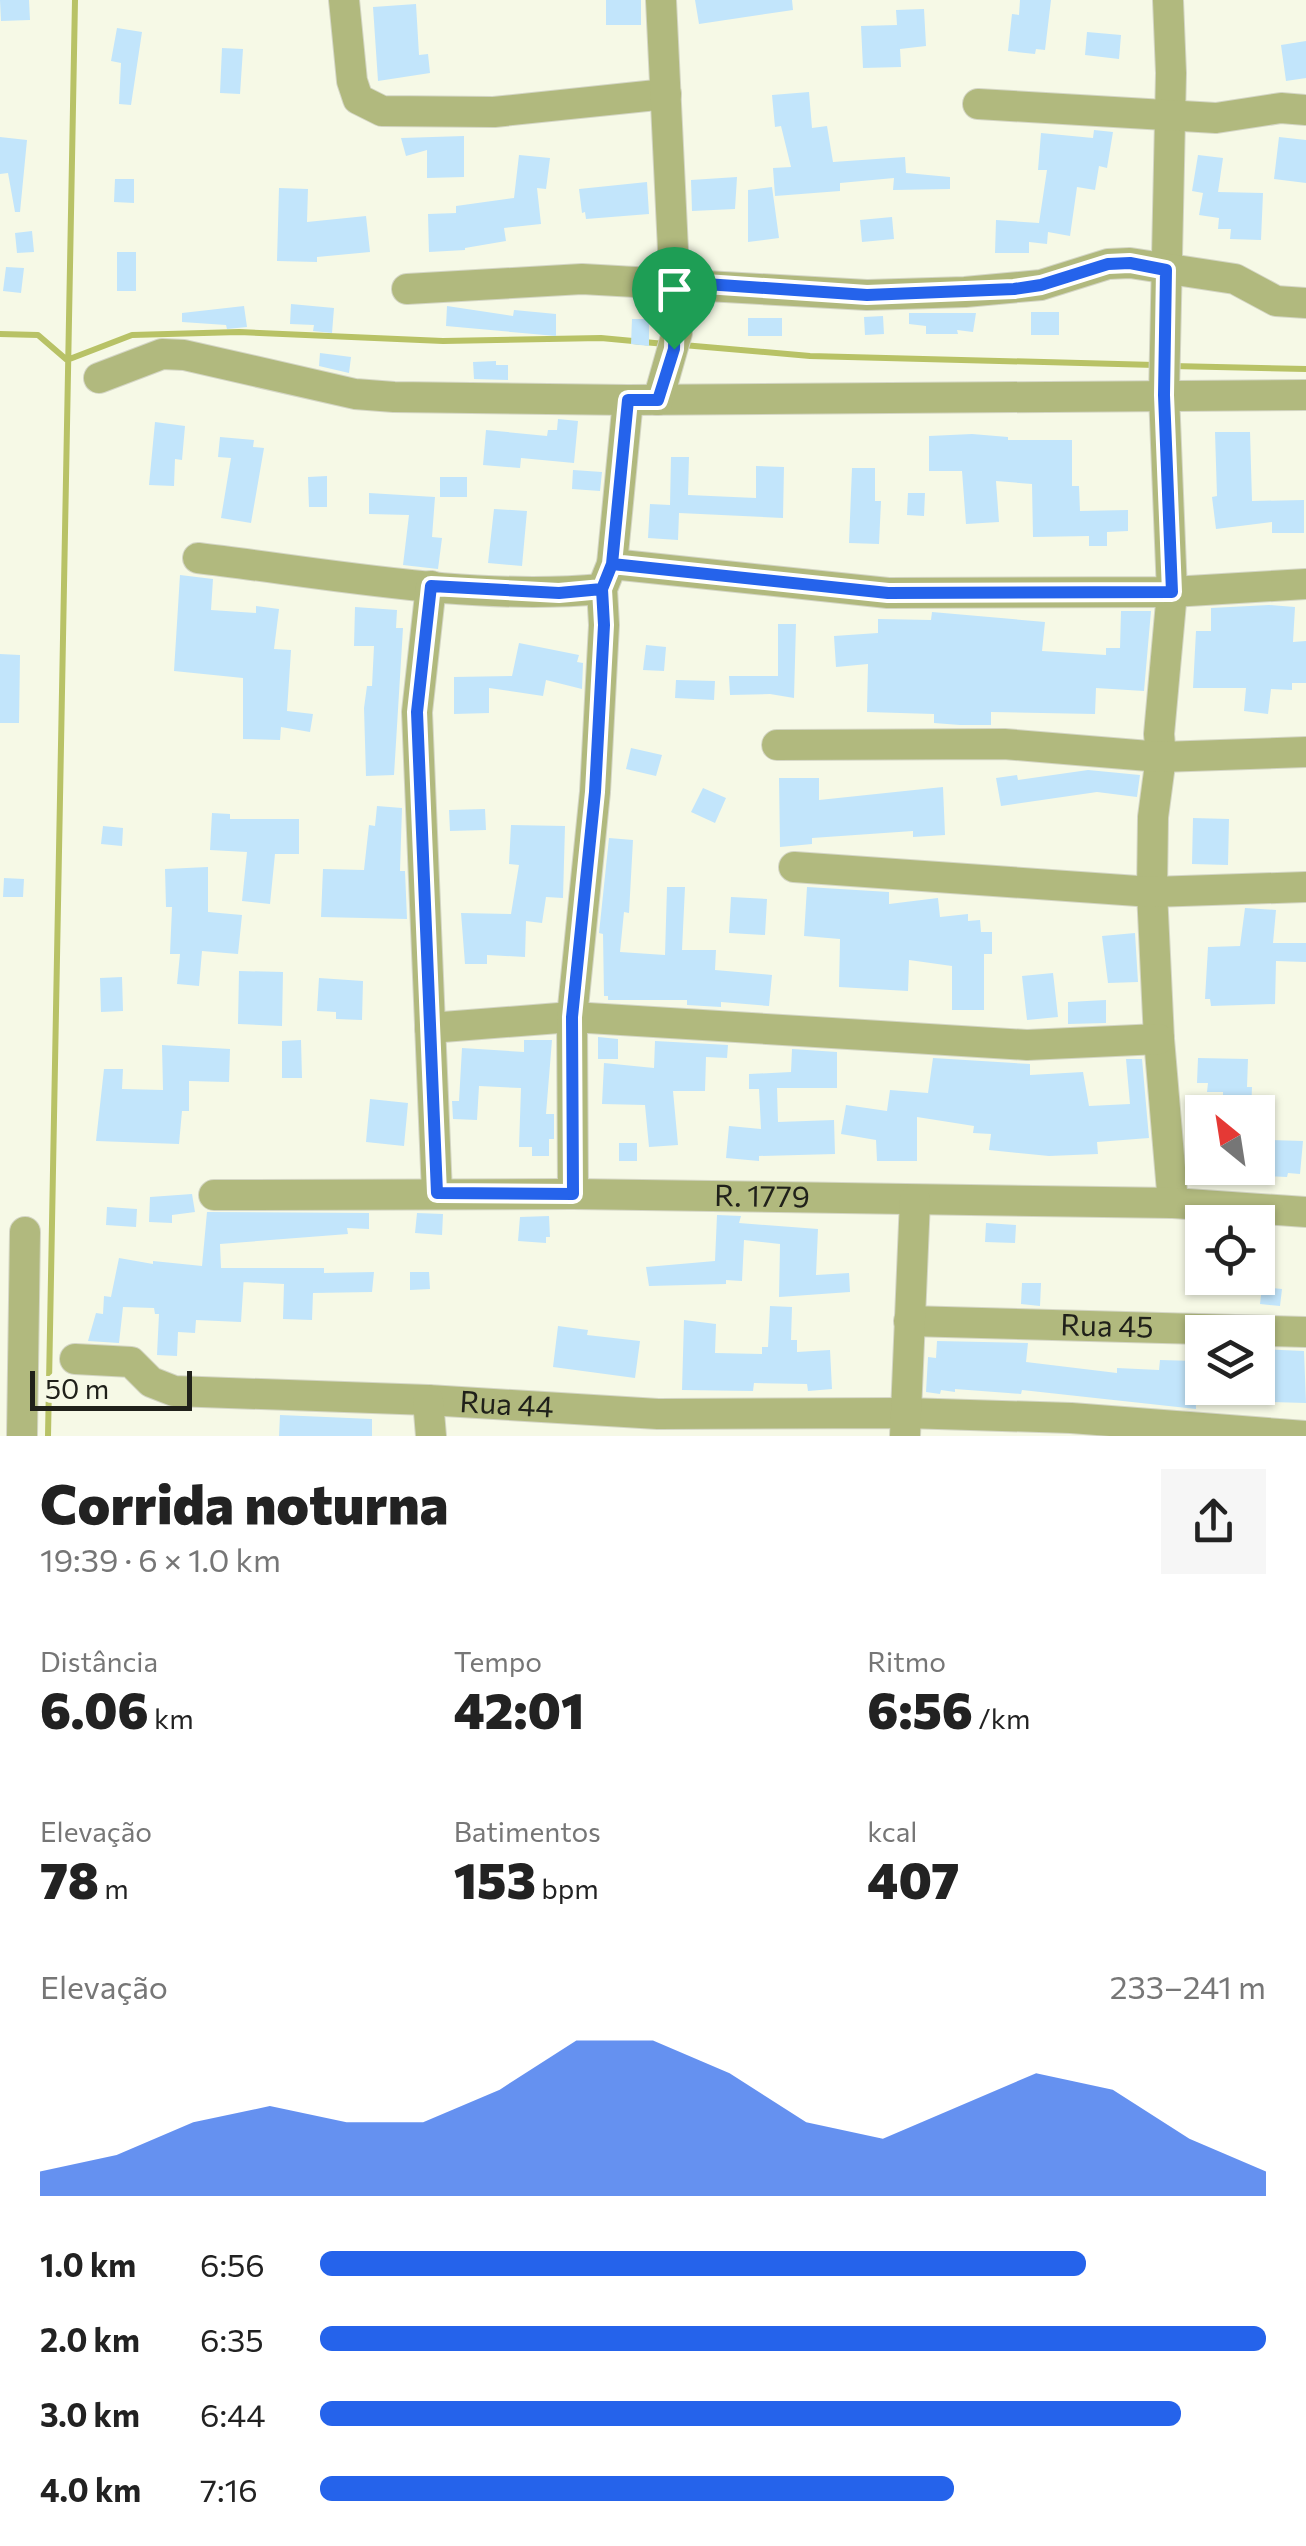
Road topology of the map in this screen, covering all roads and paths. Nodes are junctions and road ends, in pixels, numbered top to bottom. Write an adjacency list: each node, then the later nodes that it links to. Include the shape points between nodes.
1 (344, 0): 4 (street, via 358,99 382,112 494,112)
2 (660, 0): 4 (street)
3 (1168, 0): 7 (street)
4 (666, 94): 9 (street)
5 (978, 104): 7 (street)
6 (1306, 110): 7 (street)
7 (1169, 116): 8 (street)
8 (1166, 270): 9 (street, via 1108,264 1014,289 886,294); 11 (street, via 1235,279 1276,301); 12 (street)
9 (676, 282): 10 (street, via 582,279); 15 (street, via 676,341)
10 (407, 290)
11 (1306, 303)
12 (1165, 376): 14 (street); 15 (street); 20 (street)
13 (99, 378): 15 (street, via 162,354 354,394)
14 (1306, 394)
15 (643, 400): 17 (street)
16 (198, 558): 19 (street)
17 (607, 577): 19 (street, via 559,593); 20 (street, via 888,593); 27 (street, via 595,792)
18 (1306, 584): 20 (street)
19 (431, 586): 28 (street, via 417,712)
20 (1172, 592): 23 (street)
21 (778, 745): 23 (street, via 1004,744)
22 (1306, 752): 23 (street)
23 (1162, 758): 26 (street)
24 (794, 867): 26 (street)
25 (1306, 886): 26 (street)
26 (1152, 892): 29 (street)
27 (572, 1017): 28 (street); 29 (street, via 1026,1045); 31 (street)
28 (430, 1028): 30 (street)
29 (1158, 1038): 34 (street)
30 (437, 1193): 31 (street, R. 1779); 32 (street, R. 1779)
31 (573, 1194): 33 (street, R. 1779)
32 (214, 1195)
33 (915, 1200): 34 (street, R. 1779); 37 (street)
34 (1173, 1203): 35 (street, R. 1779)
35 (1306, 1212)
36 (18, 1258): 42 (street)
37 (909, 1321): 38 (street, Rua 45); 41 (street)
38 (1306, 1332)
39 (75, 1360): 40 (street, Rua 44, via 131,1362 151,1382 174,1391)
40 (428, 1400): 41 (street, Rua 44); 43 (street)
41 (906, 1425): 44 (street, Rua 44, via 1098,1420)
42 (22, 1436)
43 (430, 1436)
44 (1306, 1436)

